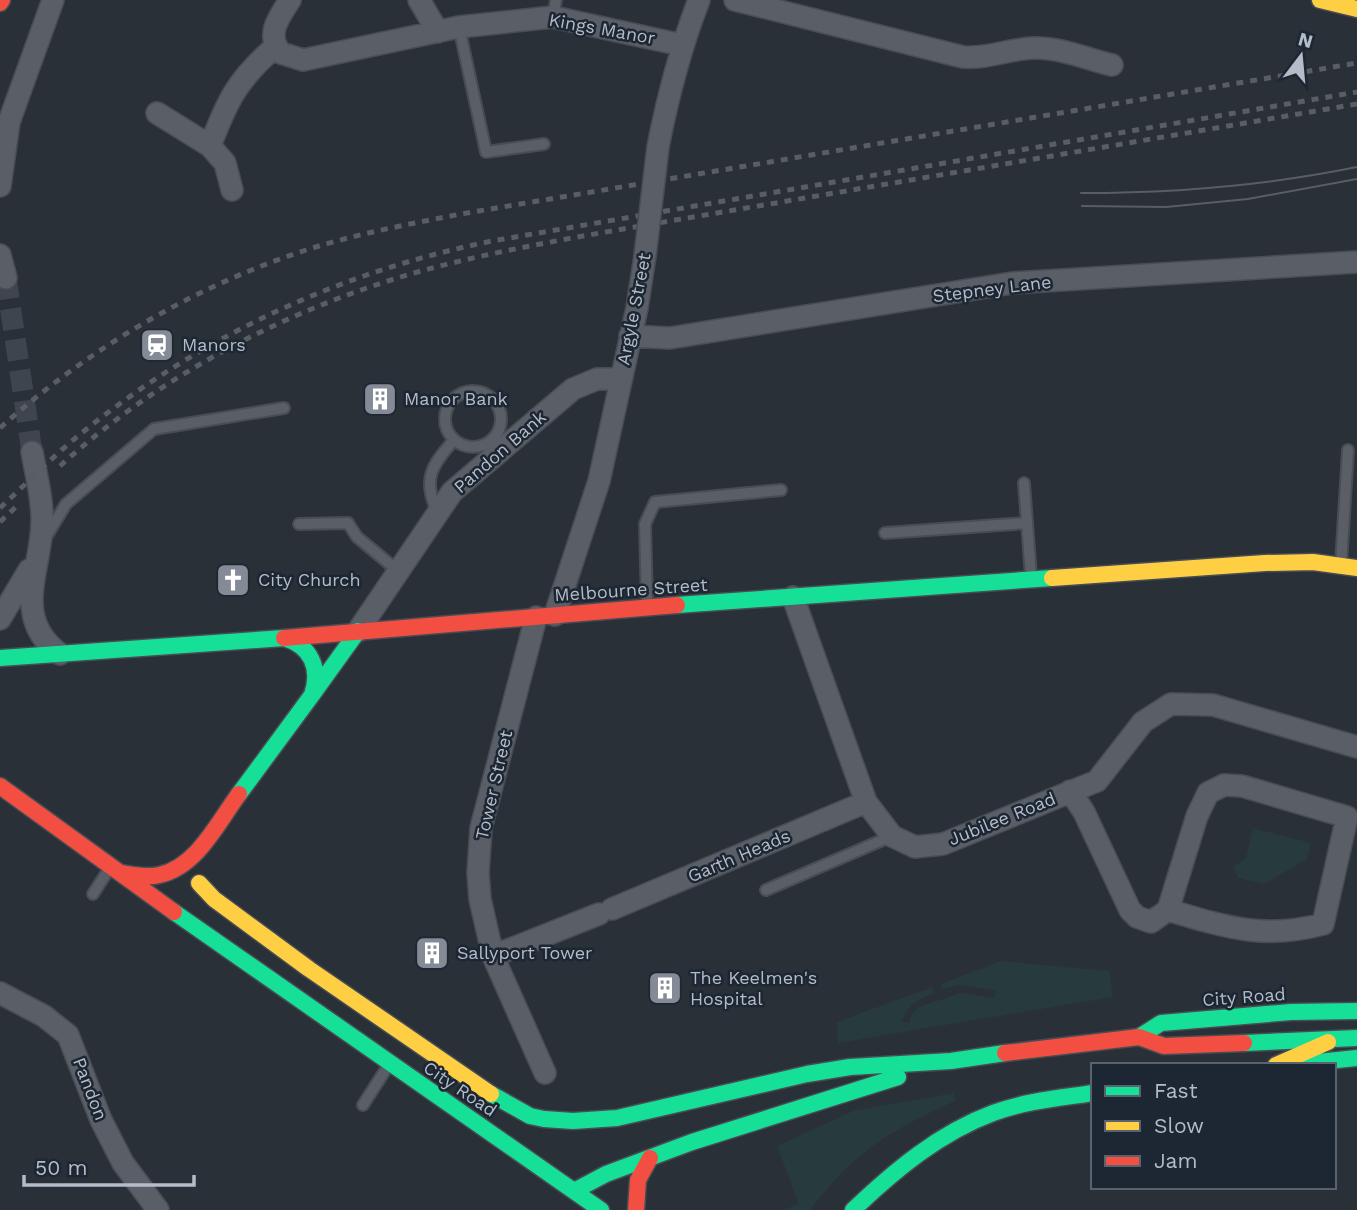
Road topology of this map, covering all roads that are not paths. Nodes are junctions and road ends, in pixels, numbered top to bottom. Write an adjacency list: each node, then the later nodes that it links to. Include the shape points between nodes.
1 (53, 0): 16 (street, via 9,122)
2 (290, 0): 11 (street, via 273,32)
3 (419, 0): 9 (street, via 432,19)
4 (699, 0): 10 (street, Argyle Street)
5 (735, 0): 12 (street, via 963,57 1041,48)
6 (1320, 0): 8 (main road)
7 (555, 8): 9 (street, Kings Manor); 10 (street, Kings Manor)
8 (1357, 9)
9 (448, 29): 11 (street, Kings Manor, via 315,59 290,57); 14 (lane, via 486,152)
10 (682, 45): 21 (street, Argyle Street, bridge, via 658,147)
11 (276, 47): 15 (street, via 235,89)
12 (1112, 65)
13 (158, 113): 15 (street)
14 (544, 144)
15 (210, 146): 17 (street, via 225,163)
16 (0, 186)
17 (232, 190)
18 (0, 255): 20 (street)
19 (1357, 262): 21 (street, Stepney Lane, via 1012,283 670,338)
20 (6, 278)
21 (630, 336): 22 (street, Argyle Street)
22 (620, 379): 29 (street, Pandon Bank, via 597,379 573,389 452,492); 39 (street, Argyle Street, via 599,481)
23 (284, 408): 33 (lane, via 154,429 66,504)
24 (454, 440): 24 (lane, via 477,447 494,438 501,420 493,399 468,391 451,401 446,429); 29 (lane, via 431,475 430,495)
25 (1348, 450): 34 (lane)
26 (32, 452): 33 (street)
27 (1024, 483): 30 (lane)
28 (781, 490): 38 (lane, via 655,502 645,524)
29 (438, 511): 35 (street, Pandon Bank)
30 (1027, 523): 32 (lane); 36 (lane)
31 (299, 524): 35 (lane, via 348,523 357,537)
32 (885, 533)
33 (43, 551): 40 (street); 43 (street, via 31,594 34,618 43,638)
34 (1349, 566): 36 (main road, Melbourne Street, via 1265,563)
35 (398, 571): 41 (street, Pandon Bank)
36 (1032, 579): 37 (main road, Melbourne Street)
37 (793, 597): 38 (main road, Melbourne Street); 49 (street)
38 (647, 607): 39 (main road, Melbourne Street)
39 (545, 616): 41 (main road, Melbourne Street); 58 (street, Tower Street, via 481,828 480,899)
40 (0, 619)
41 (358, 631): 42 (main road, Melbourne Street); 45 (main road)
42 (284, 638): 43 (main road, Melbourne Street); 45 (main road, via 298,643 315,664 318,677)
43 (61, 654): 44 (main road, Melbourne Street)
44 (0, 658)
45 (312, 695): 51 (main road)
46 (1357, 747): 48 (street, Jubilee Road, via 1213,705 1171,704 1143,722 1097,780)
47 (0, 786): 52 (main road, City Road)
48 (1069, 791): 50 (street, Jubilee Road, via 943,844 915,848); 56 (street, via 1084,812 1130,910 1151,922)
49 (866, 802): 50 (street); 58 (street, Garth Heads)
50 (892, 836): 54 (lane)
51 (196, 853): 52 (main road, via 177,870 157,877); 53 (main road)
52 (116, 870): 55 (lane); 57 (main road, City Road)
53 (200, 883): 57 (main road, via 207,911); 66 (main road, City Road, via 214,899 309,968 530,1116 573,1121 617,1118 817,1072)
54 (766, 890)
55 (93, 894)
56 (1168, 910): 56 (street, via 1253,932 1294,932 1323,925 1347,817 1242,786 1216,789 1200,806)
57 (227, 949): 67 (main road, City Road)
58 (493, 956): 70 (street, Tower Street)
59 (0, 993): 75 (street, Pandon, via 44,1016 68,1035 123,1163)
60 (1357, 1011): 62 (main road, City Road, via 1161,1023)
61 (1357, 1029): 63 (main road, City Road)
62 (1139, 1037): 63 (main road, City Road, via 1164,1046); 66 (main road, City Road)
63 (1336, 1038): 64 (main road, City Road); 68 (main road)
64 (1357, 1038)
65 (1357, 1058): 69 (main road)
66 (951, 1061): 73 (main road, City Road, via 788,1109)
67 (389, 1063): 72 (lane); 74 (main road, City Road)
68 (1280, 1063)
69 (1313, 1063)
70 (545, 1073)
71 (1091, 1093): 78 (main road, via 1016,1106 954,1131 886,1178)
72 (363, 1105)
73 (650, 1158): 74 (main road, City Road, via 600,1176); 77 (main road, via 638,1180)
74 (572, 1200): 76 (main road)
75 (158, 1210)
76 (601, 1210)
77 (636, 1210)
78 (853, 1210)

